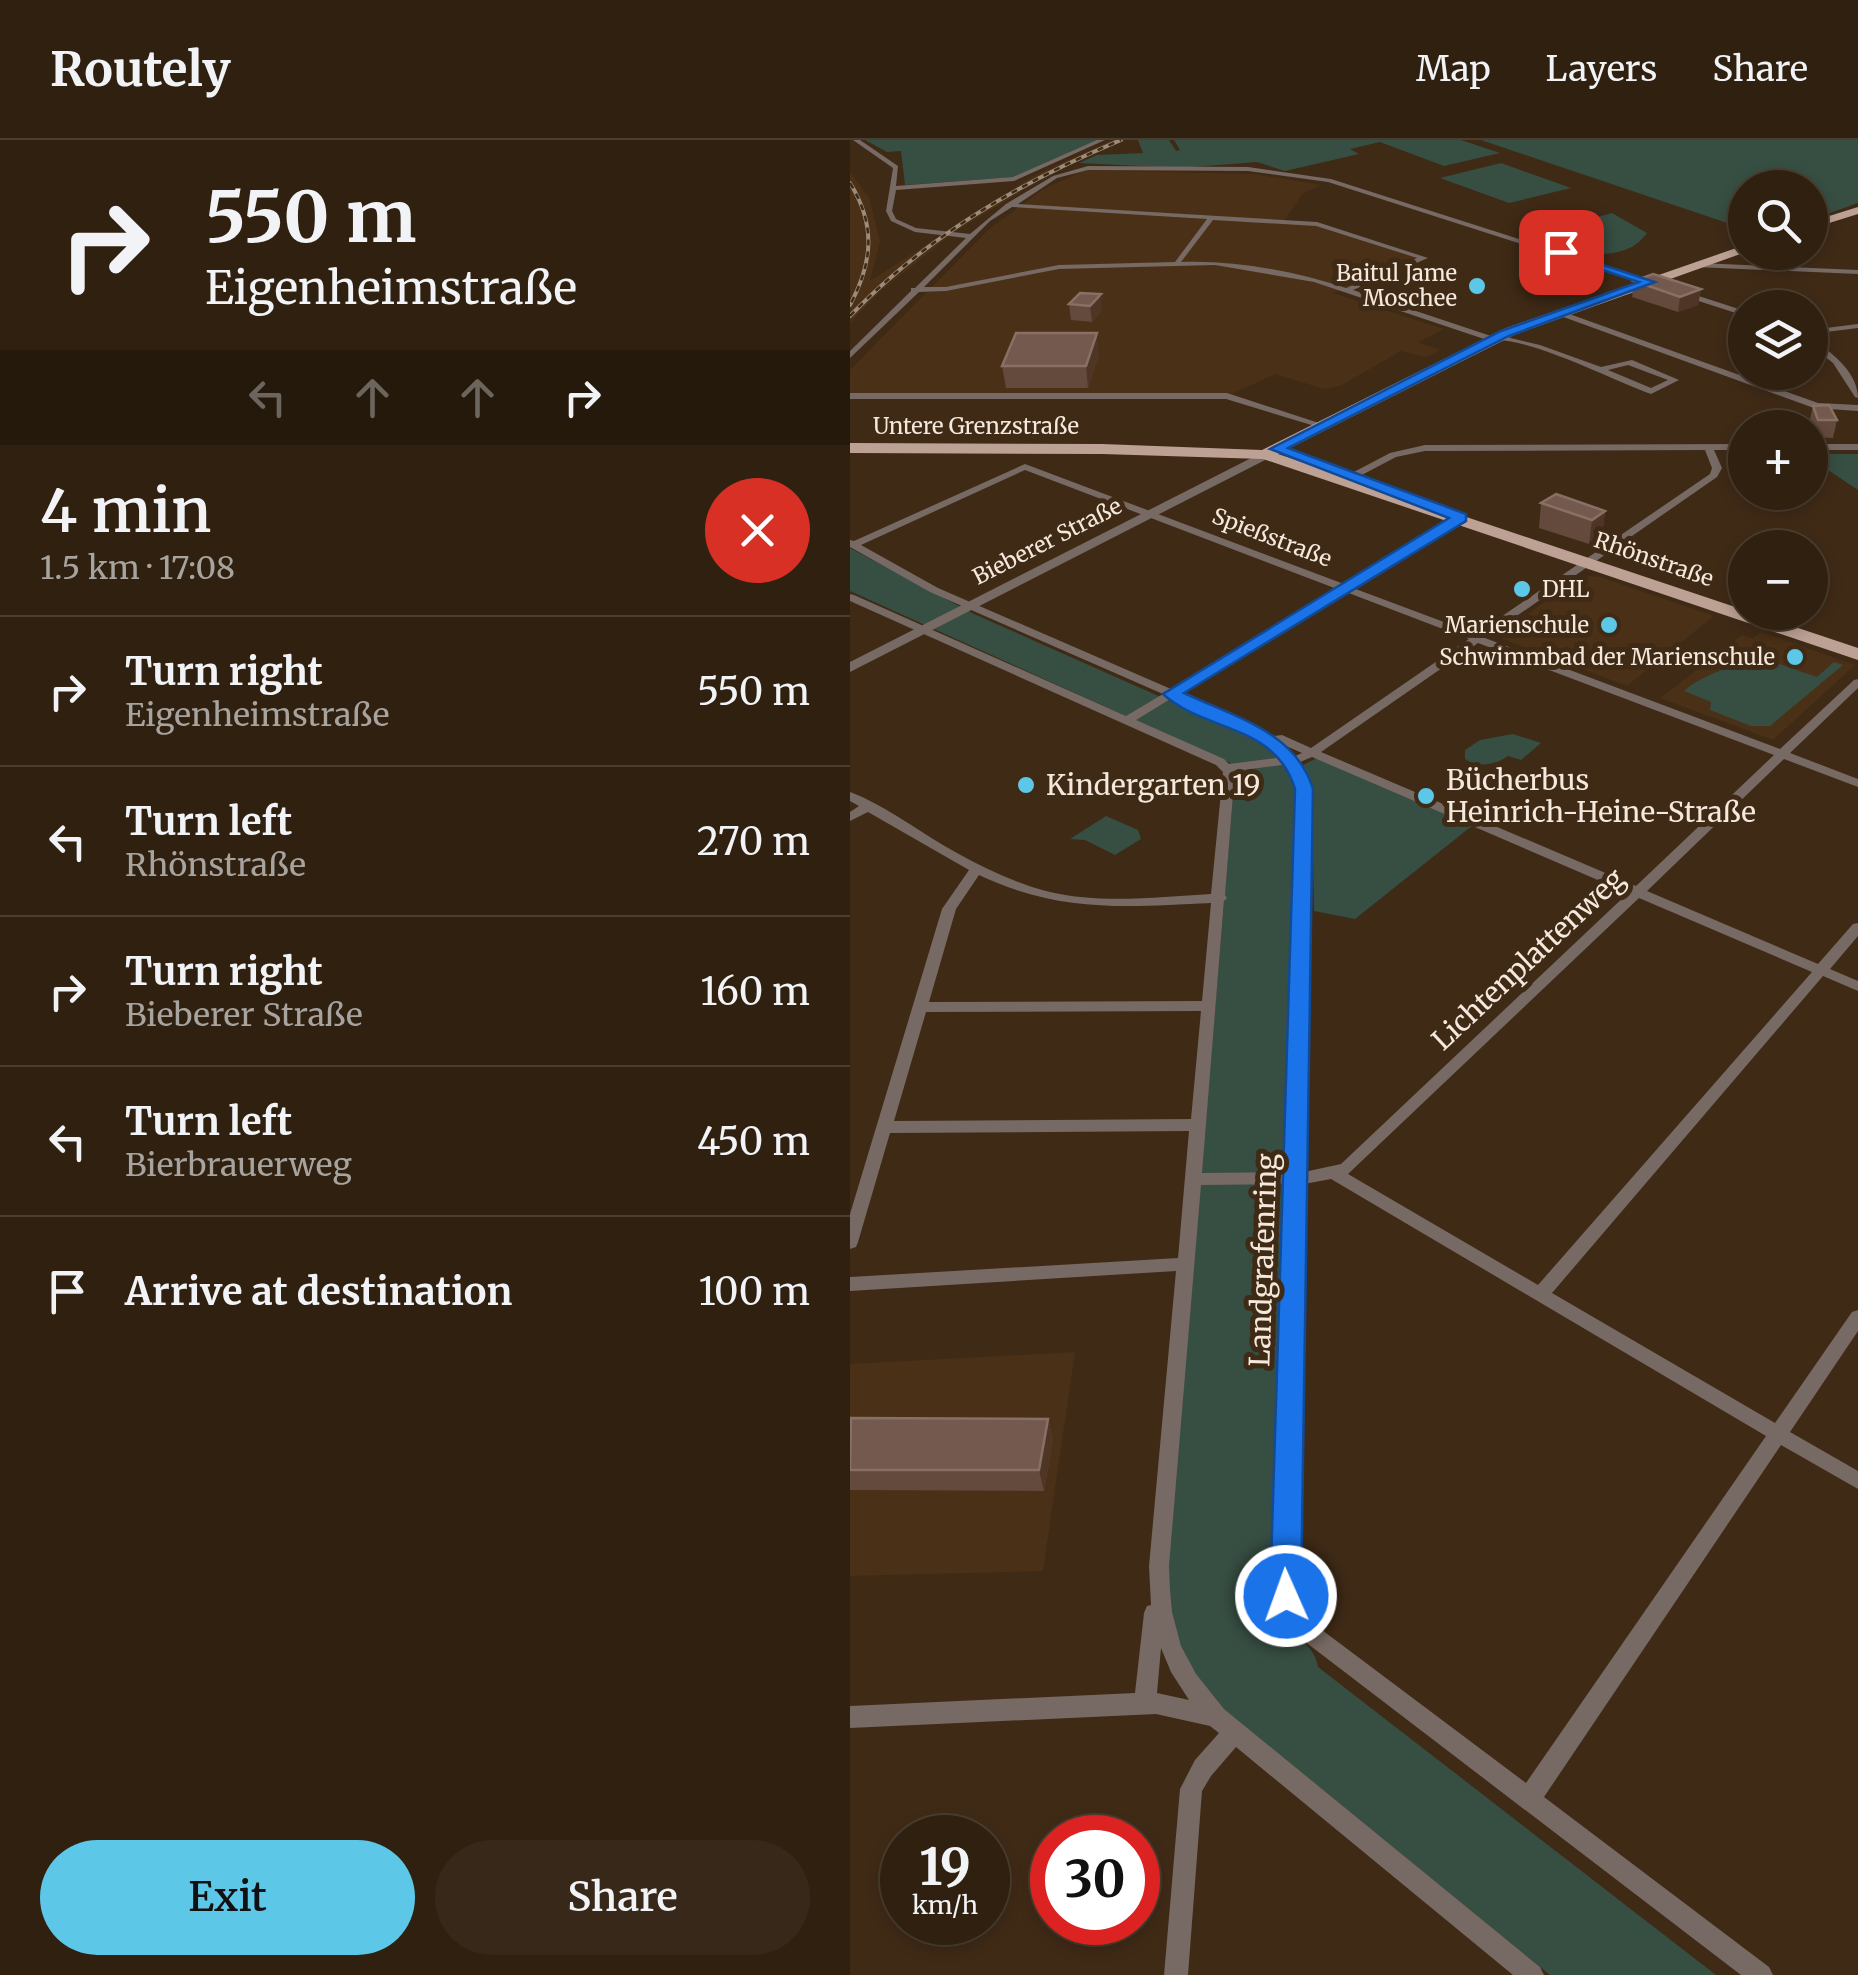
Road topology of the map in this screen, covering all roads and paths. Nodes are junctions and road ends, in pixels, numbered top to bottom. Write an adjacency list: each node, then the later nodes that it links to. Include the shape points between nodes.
1 (856, 140): 3 (street, via 895,165)
2 (1102, 140): 3 (street, via 1010,180)
3 (895, 188): 8 (street, via 889,211 896,222)
4 (1008, 205): 6 (street); 8 (street); 13 (street, via 1070,170 1241,168 1312,177)
5 (1858, 210): 7 (main road)
6 (1212, 217): 10 (street); 15 (street, via 1334,226 1425,260)
7 (1828, 220)
8 (969, 236): 14 (street)
9 (1728, 255): 11 (main road, Bieberer Straße)
10 (1178, 261): 14 (street, via 1052,267); 15 (street, via 1258,268)
11 (1703, 264): 12 (street); 13 (main road, Bieberer Straße)
12 (1858, 272)
13 (1650, 282): 16 (street); 17 (main road, Bieberer Straße)
14 (914, 290): 22 (street)
15 (1347, 290): 20 (street)
16 (1728, 309)
17 (1561, 313): 20 (main road, Bieberer Straße); 27 (street, via 1820,406)
18 (1858, 326): 19 (street)
19 (1828, 330)
20 (1495, 338): 23 (street, via 1536,344); 28 (main road, Bieberer Straße)
21 (1828, 354): 24 (street)
22 (850, 356)
23 (1599, 370): 23 (street, via 1651,391 1675,380 1629,362)
24 (1855, 384): 25 (street)
25 (1858, 394)
26 (850, 396): 28 (street, via 1232,397)
27 (1858, 408)
28 (1321, 424): 37 (main road, Bieberer Straße)
29 (1708, 447): 30 (street); 40 (street, via 1425,448); 45 (street, via 1718,468 1714,475)
30 (1728, 447)
31 (1828, 447): 32 (street)
32 (1858, 447)
33 (850, 448): 34 (main road, Untere Grenzstraße)
34 (1032, 449): 35 (main road, Untere Grenzstraße); 38 (street)
35 (1102, 449): 36 (main road, Untere Grenzstraße); 37 (main road, Untere Grenzstraße)
36 (1219, 452): 37 (main road, Untere Grenzstraße); 39 (street, via 1234,458)
37 (1271, 452): 39 (street, Bieberer Straße); 40 (main road, Rhönstraße); 41 (main road, Rhönstraße)
38 (1025, 467): 42 (street, Spießstraße); 44 (street)
39 (1238, 469): 42 (street, Bieberer Straße)
40 (1355, 474): 41 (main road, Rhönstraße)
41 (1434, 508): 43 (main road, Rhönstraße)
42 (1152, 513): 46 (street, Spießstraße); 48 (street, Bieberer Straße)
43 (1461, 518): 45 (main road, Rhönstraße); 46 (street)
44 (852, 544): 48 (street)
45 (1588, 561): 50 (street); 51 (main road, Rhönstraße)
46 (1346, 586): 50 (street, Spießstraße); 54 (street)
47 (850, 597): 49 (street)
48 (970, 606): 49 (street, Bieberer Straße); 54 (street)
49 (922, 630): 52 (street, Bieberer Straße); 55 (street)
50 (1478, 637): 57 (street); 58 (street, Spießstraße)
51 (1858, 654)
52 (850, 668)
53 (1858, 682): 58 (street, Lichtenplattenweg)
54 (1172, 694): 55 (street); 56 (street)
55 (1126, 722): 60 (street)
56 (1263, 734): 57 (street); 59 (street)
57 (1312, 752): 59 (street); 66 (street)
58 (1783, 755): 61 (street, Spießstraße); 66 (street, Lichtenplattenweg)
59 (1293, 760): 60 (street); 77 (street, Landgrafenring, via 1305,798)
60 (1227, 768): 67 (street)
61 (1858, 783)
62 (850, 796): 63 (street)
63 (869, 806): 64 (street); 65 (street)
64 (850, 817)
65 (977, 868): 67 (street, via 1072,900); 72 (street, via 950,910)
66 (1638, 892): 69 (street); 75 (street, Lichtenplattenweg)
67 (1220, 898): 71 (street)
68 (1858, 928): 69 (street)
69 (1821, 970): 70 (street); 81 (street)
70 (1858, 986)
71 (1210, 1006): 72 (street); 73 (street)
72 (920, 1007): 74 (street)
73 (1199, 1125): 74 (street); 76 (street)
74 (884, 1127): 78 (street)
75 (1335, 1174): 77 (street); 81 (street)
76 (1194, 1179): 77 (street); 79 (street)
77 (1296, 1179): 89 (street, Landgrafenring, via 1286,1596 1315,1637)
78 (850, 1242)
79 (1186, 1264): 80 (street); 85 (street)
80 (850, 1284)
81 (1540, 1294): 83 (street)
82 (1858, 1317): 83 (street)
83 (1778, 1435): 84 (street); 89 (street)
84 (1858, 1482)
85 (1159, 1566): 86 (street); 88 (street, via 1159,1607 1171,1655)
86 (1145, 1703): 87 (street); 88 (street, via 1184,1706)
87 (850, 1717)
88 (1226, 1724): 90 (street, via 1191,1788); 91 (street)
89 (1528, 1800): 92 (street, Landgrafenring)
90 (1176, 1975)
91 (1532, 1975)
92 (1761, 1975)

